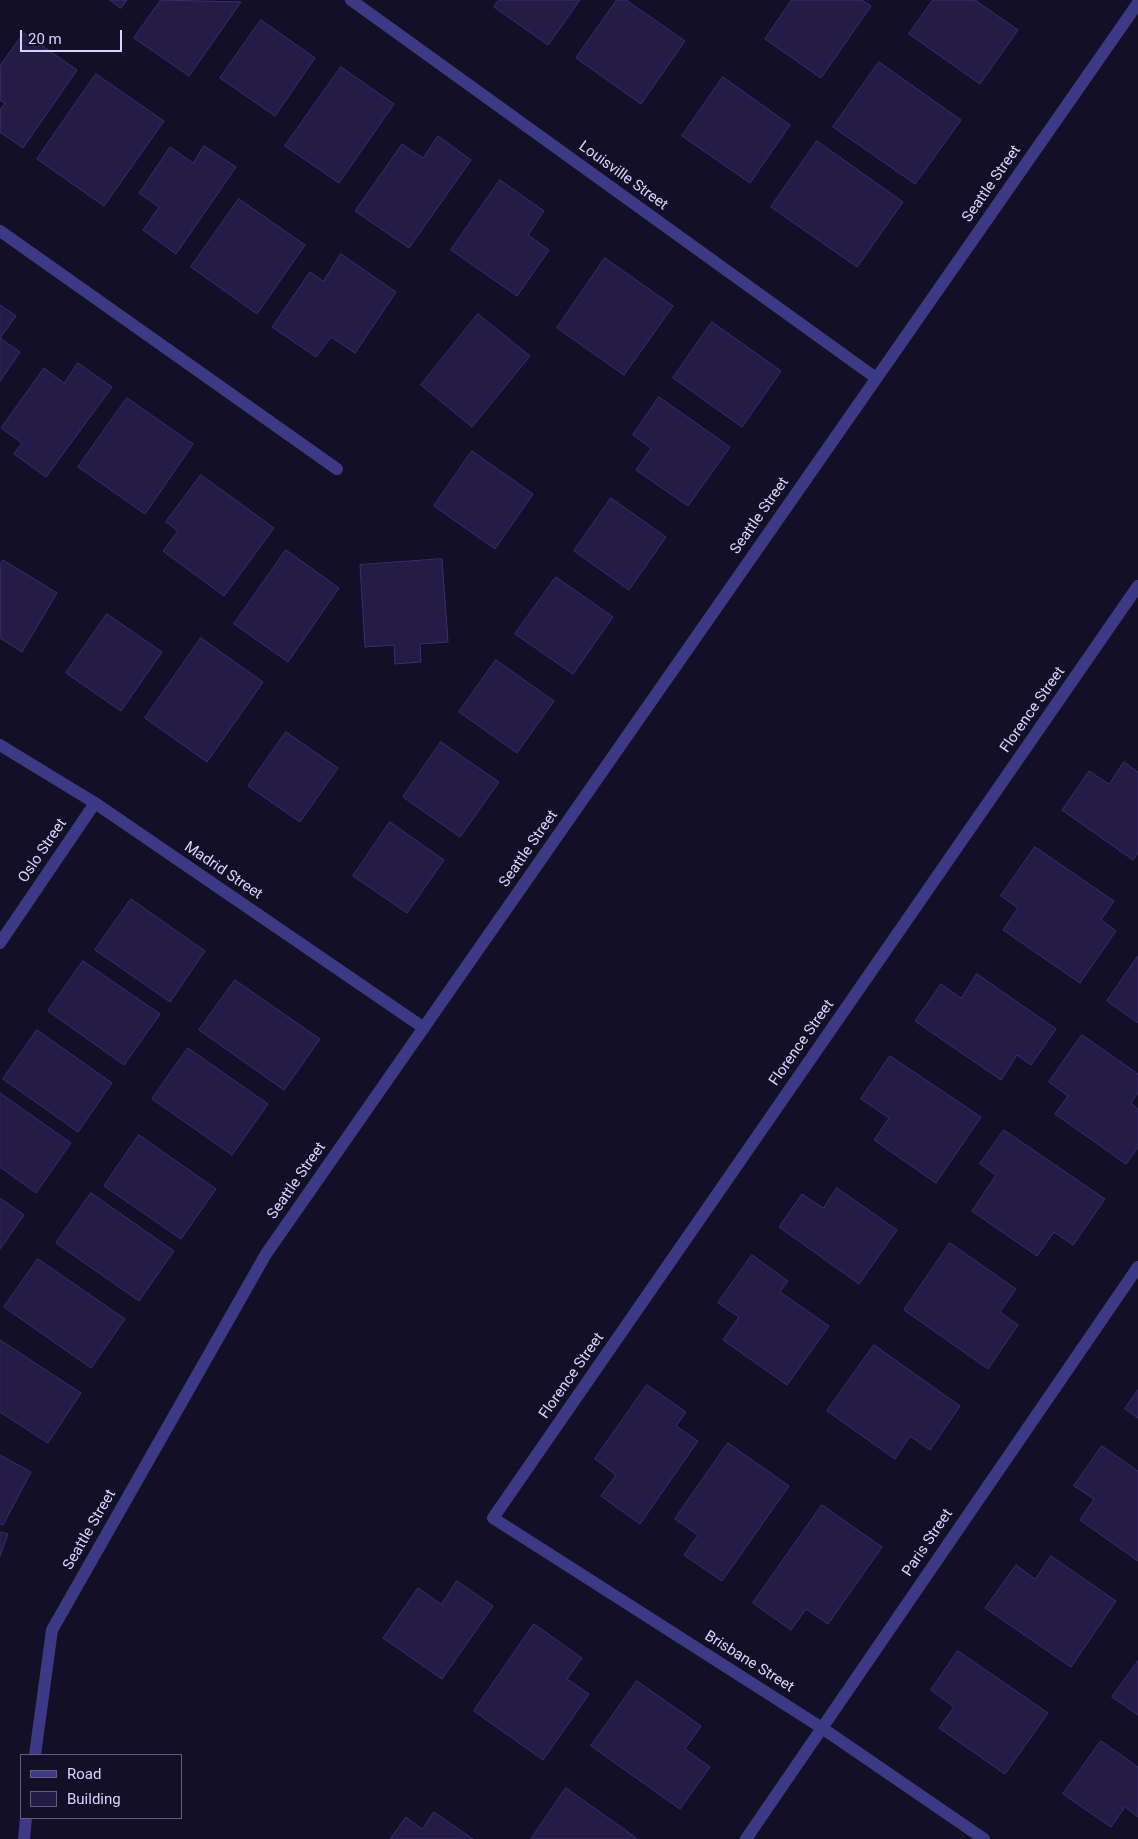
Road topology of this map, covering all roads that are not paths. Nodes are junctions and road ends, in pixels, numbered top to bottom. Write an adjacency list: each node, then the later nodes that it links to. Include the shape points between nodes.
1 (350, 0): 4 (street, Louisville Street)
2 (1138, 3): 4 (street, Seattle Street)
3 (0, 232): 5 (street)
4 (876, 378): 10 (street, Seattle Street)
5 (337, 470)
6 (1138, 586): 12 (street, Florence Street)
7 (0, 745): 8 (street, Madrid Street)
8 (95, 803): 9 (street, Oslo Street); 10 (street, Madrid Street)
9 (0, 943)
10 (424, 1028): 14 (street, Seattle Street, via 266,1254 52,1630)
11 (1138, 1267): 13 (street, Paris Street)
12 (493, 1518): 13 (street, Brisbane Street)
13 (822, 1728): 17 (street, Paris Street); 18 (street, Brisbane Street)
14 (35, 1754)
15 (26, 1819): 16 (street)
16 (24, 1839)
17 (746, 1839)
18 (984, 1839)

